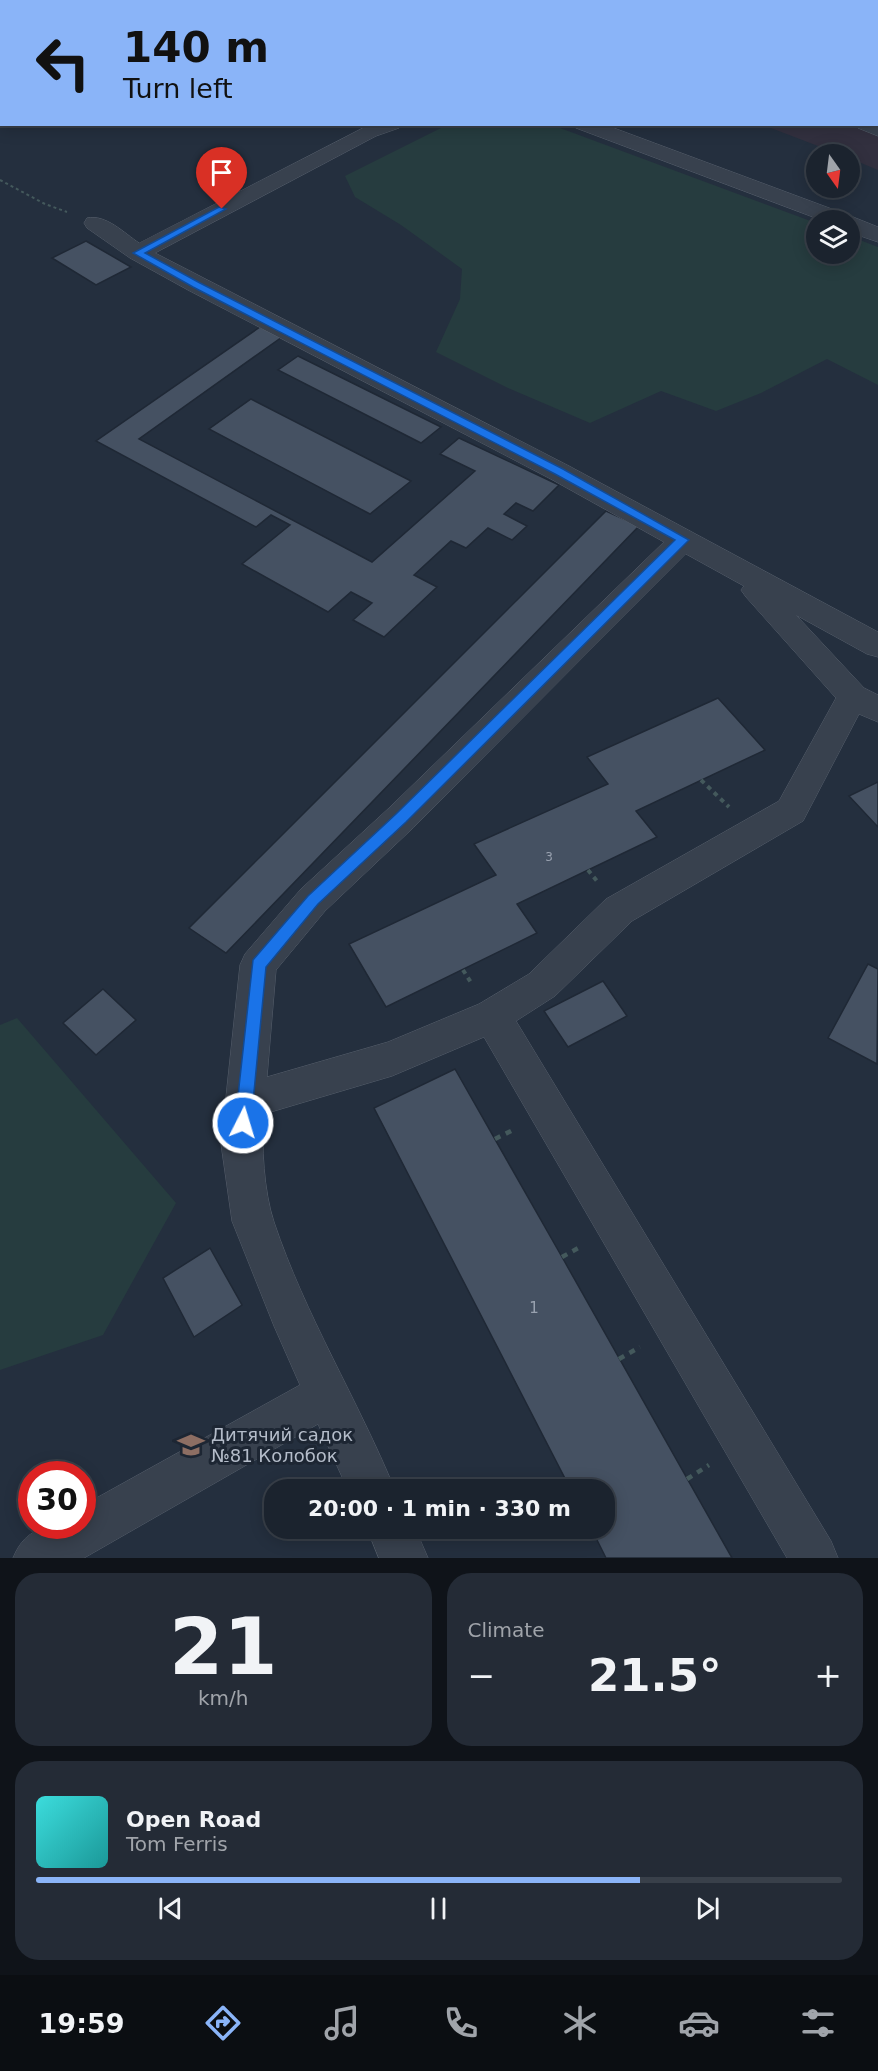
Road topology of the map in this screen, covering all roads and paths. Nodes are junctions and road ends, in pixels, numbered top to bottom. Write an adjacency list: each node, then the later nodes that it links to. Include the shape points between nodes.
1 (386, 126): 8 (street)
2 (588, 126): 4 (street)
3 (0, 180): 5 (path, via 45,204)
4 (813, 210)
5 (95, 223): 8 (street)
6 (860, 228): 7 (street)
7 (878, 235)
8 (138, 253): 9 (street)
9 (683, 540): 10 (street); 16 (street, via 313,900 258,965)
10 (740, 572): 11 (street); 12 (street)
11 (878, 646)
12 (866, 703): 15 (street, via 791,811 619,910 542,985)
13 (701, 780): 14 (path)
14 (735, 812)
15 (492, 1016): 16 (street, via 392,1058); 22 (street)
16 (245, 1101): 17 (street, via 241,1144 253,1221)
17 (328, 1394): 18 (street); 20 (street)
18 (367, 1479)
19 (395, 1539): 21 (street)
20 (37, 1558)
21 (404, 1558)
22 (814, 1558)

